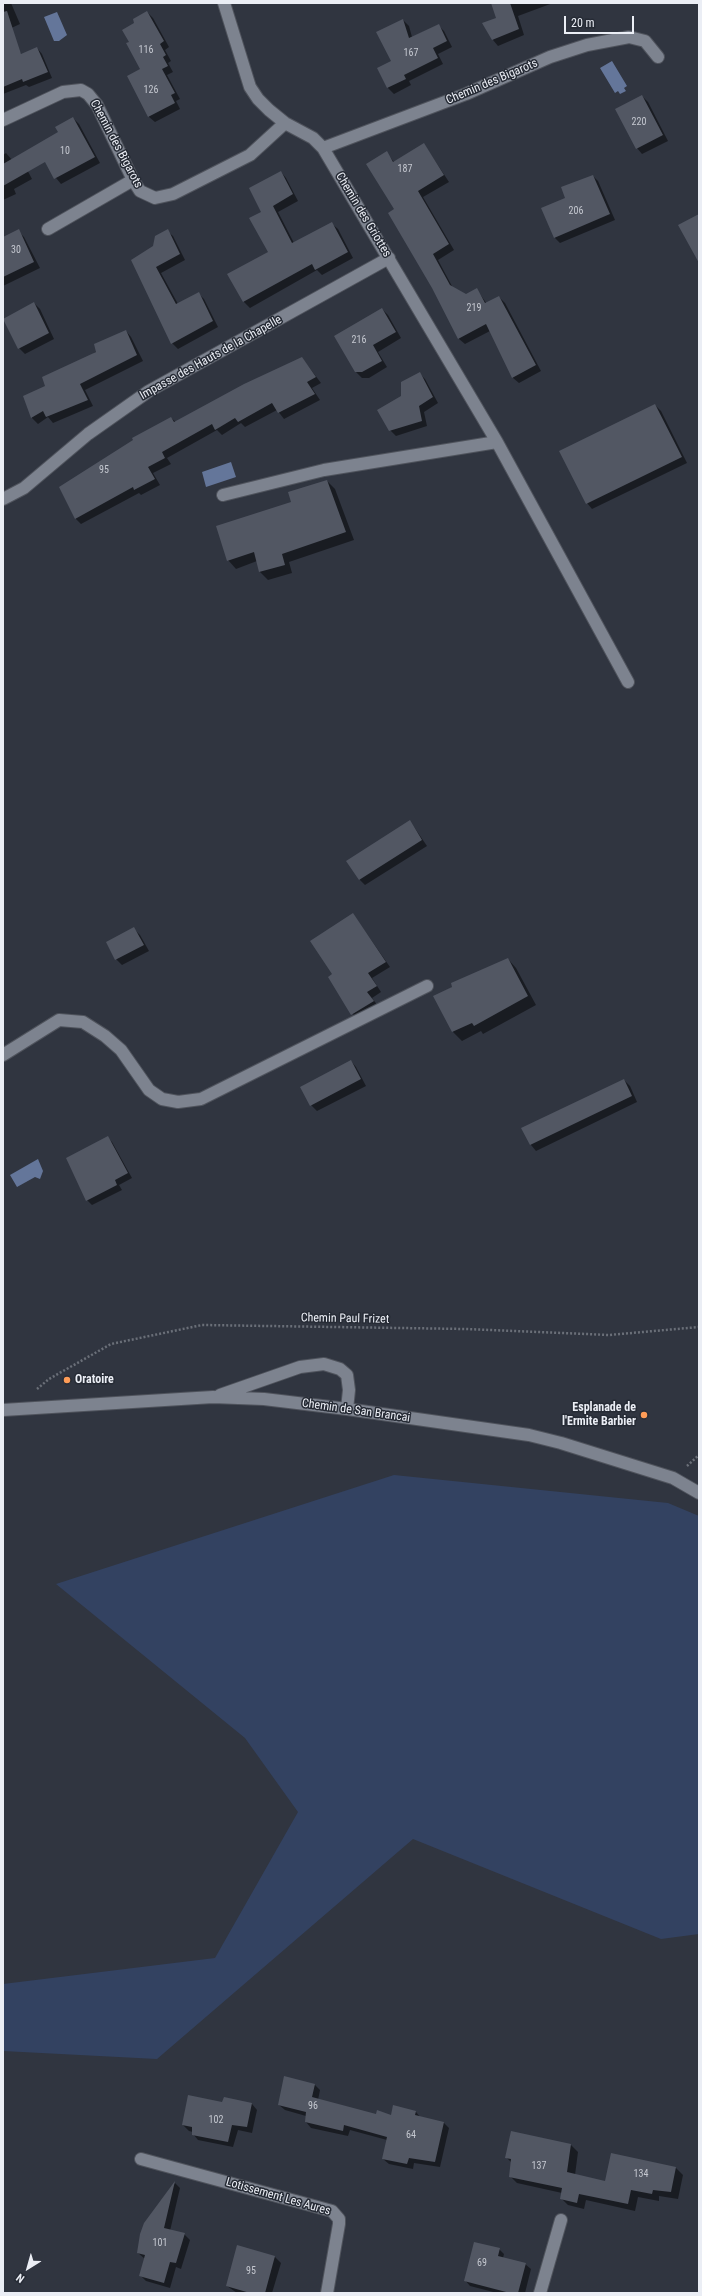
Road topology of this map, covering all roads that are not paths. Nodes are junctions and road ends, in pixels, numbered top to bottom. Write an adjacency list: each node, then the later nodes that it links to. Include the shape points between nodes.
1 (224, 3): 4 (street, Chemin des Griottes, via 250,87 258,99)
2 (658, 57): 5 (street, Chemin des Bigarots, via 645,41 629,37 587,45 550,57 466,94)
3 (3, 120): 6 (street, Chemin des Bigarots, via 63,92 80,90 88,94 97,105)
4 (285, 123): 5 (street, Chemin des Griottes, via 314,138); 6 (street, Chemin des Bigarots, via 250,155 163,198 147,196)
5 (323, 148): 8 (street, Chemin des Griottes)
6 (133, 180): 7 (street)
7 (48, 229)
8 (389, 258): 9 (street, Chemin des Griottes); 11 (street, Impasse des Hauts de la Chapelle, via 149,391 88,434 24,488)
9 (497, 442): 10 (street, via 324,470); 12 (street, Chemin des Griottes)
10 (223, 495)
11 (3, 499)
12 (628, 682)
13 (426, 986): 14 (street, via 234,1084 193,1100 178,1102 162,1099 149,1090 121,1050 105,1036 82,1022 59,1020)
14 (3, 1055)
15 (212, 1397): 16 (street, Chemin de San Brancai, via 264,1399); 16 (street, via 300,1367 324,1364 340,1369 347,1375); 17 (street, Chemin de San Brancai)
16 (347, 1409): 18 (street, Chemin de San Brancai, via 536,1436 673,1478)
17 (8, 1410)
18 (699, 1493)
19 (141, 2159): 21 (street, Lotissement Les Aures, via 332,2211 339,2219 339,2224)
20 (561, 2220): 22 (street)
21 (327, 2293)
22 (540, 2293)

